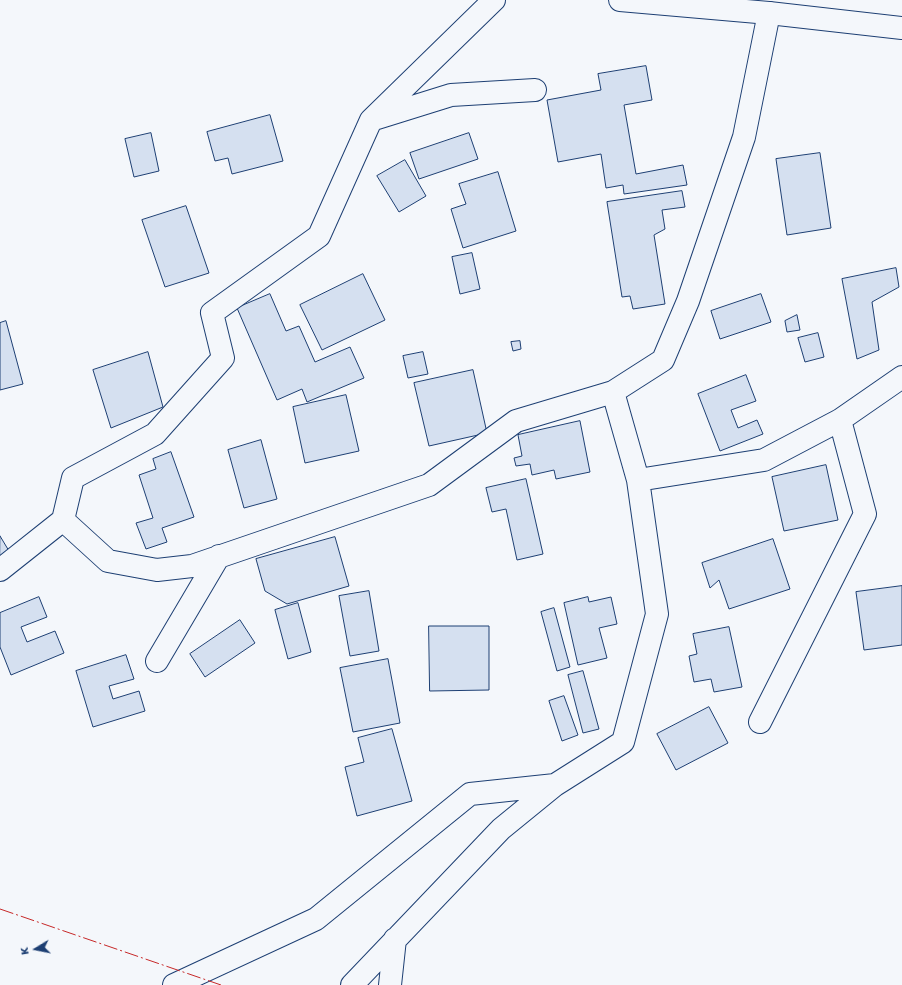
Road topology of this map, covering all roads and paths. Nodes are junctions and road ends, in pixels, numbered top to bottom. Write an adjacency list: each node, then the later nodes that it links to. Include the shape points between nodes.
1 (494, 0): 6 (street)
2 (620, 0): 3 (street)
3 (769, 13): 4 (street); 8 (street, via 744,137 685,307 663,360)
4 (902, 28)
5 (535, 90): 6 (street, via 451,95)
6 (371, 120): 11 (street, via 319,236 212,313 223,358 155,434 73,478)
7 (902, 377): 9 (street)
8 (613, 392): 10 (street); 12 (street, via 516,421 429,485)
9 (840, 420): 10 (street, via 764,460); 15 (street, via 865,514)
10 (638, 480): 16 (street, via 657,614 623,742)
11 (64, 520): 12 (street, via 108,561 157,570 192,566); 13 (street)
12 (220, 556): 14 (street)
13 (0, 570)
14 (157, 661)
15 (760, 722)
16 (555, 785): 17 (street, via 501,829); 18 (street, via 470,794 316,919)
17 (396, 939): 19 (street); 20 (street)
18 (174, 985)
19 (352, 985)
20 (390, 985)

